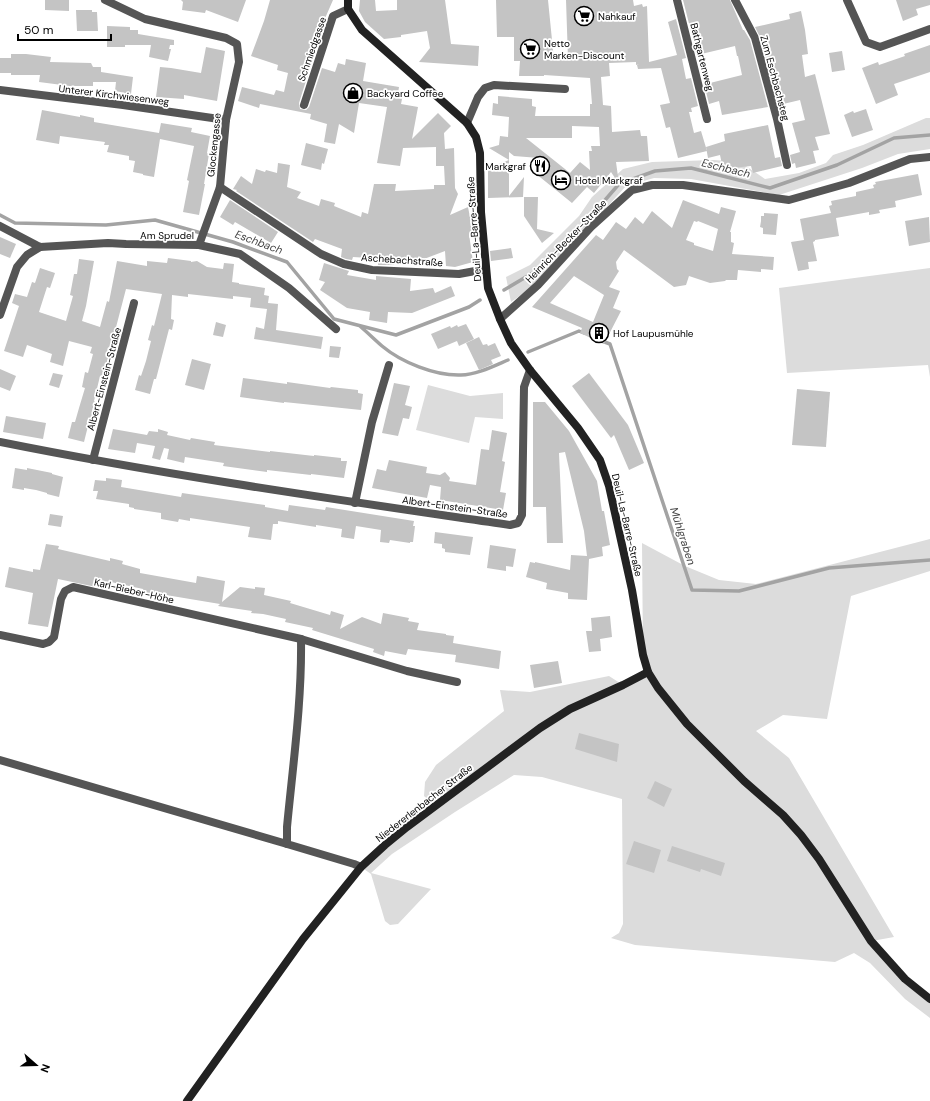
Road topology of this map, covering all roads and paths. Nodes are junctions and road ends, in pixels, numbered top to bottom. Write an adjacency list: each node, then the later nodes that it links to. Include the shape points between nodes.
1 (105, 0): 12 (street, Glockengasse, via 145,19 226,38 237,44 239,62)
2 (348, 0): 6 (street)
3 (677, 0): 11 (street, Bathgartenweg)
4 (735, 0): 15 (street, Zum Eschbachsteg, via 755,38)
5 (846, 0): 7 (street, via 866,42 880,47)
6 (348, 9): 10 (street, Schmiedgasse, via 333,16); 13 (street, Deuil-La-Barre-Straße, via 362,30)
7 (930, 28)
8 (565, 89): 13 (street, via 494,85 485,88 478,97)
9 (0, 90): 12 (street, Unterer Kirchwiesenweg)
10 (304, 105)
11 (707, 118)
12 (226, 120): 16 (street, Glockengasse)
13 (467, 123): 20 (street, Deuil-La-Barre-Straße, via 476,138 480,153 481,212)
14 (930, 157): 23 (street, Heinrich-Becker-Straße, via 910,159 848,183 789,200 683,185 652,185 632,190 591,227 538,285)
15 (787, 166)
16 (220, 187): 18 (street, Glockengasse); 20 (street, Aschebachstraße, via 321,254 344,264 372,270 459,274)
17 (0, 226): 19 (street)
18 (199, 245): 19 (street, Am Sprudel, via 108,243); 24 (street, Am Sprudel, via 240,254 289,288)
19 (40, 247): 22 (street, via 27,255 17,268)
20 (486, 269): 23 (street, Deuil-La-Barre-Straße, via 488,288)
21 (134, 303): 28 (street, Albert-Einstein-Straße)
22 (0, 315)
23 (500, 319): 26 (street, Deuil-La-Barre-Straße, via 510,343)
24 (336, 329)
25 (389, 365): 29 (street, via 372,422)
26 (530, 370): 29 (street, Albert-Einstein-Straße, via 524,387 522,515 518,523 510,526); 32 (street, Deuil-La-Barre-Straße, via 578,428 600,460 609,486)
27 (0, 442): 28 (street, Albert-Einstein-Straße)
28 (93, 460): 29 (street, Albert-Einstein-Straße)
29 (355, 503)
30 (0, 635): 31 (street, Karl-Bieber-Höhe, via 43,644 49,642 54,637 61,599 65,591 73,587)
31 (301, 639): 33 (street, Karl-Bieber-Höhe, via 407,671); 35 (street, via 302,668)
32 (648, 672): 36 (street, Niedererlenbacher Straße, via 570,709 540,728 407,827); 37 (street, Deuil-La-Barre-Straße, via 687,724 801,835 871,941 905,979)
33 (457, 682)
34 (0, 760): 35 (street)
35 (287, 844): 36 (street)
36 (361, 868): 38 (street, Niedererlenbacher Straße, via 303,939)
37 (930, 999)
38 (187, 1101)

